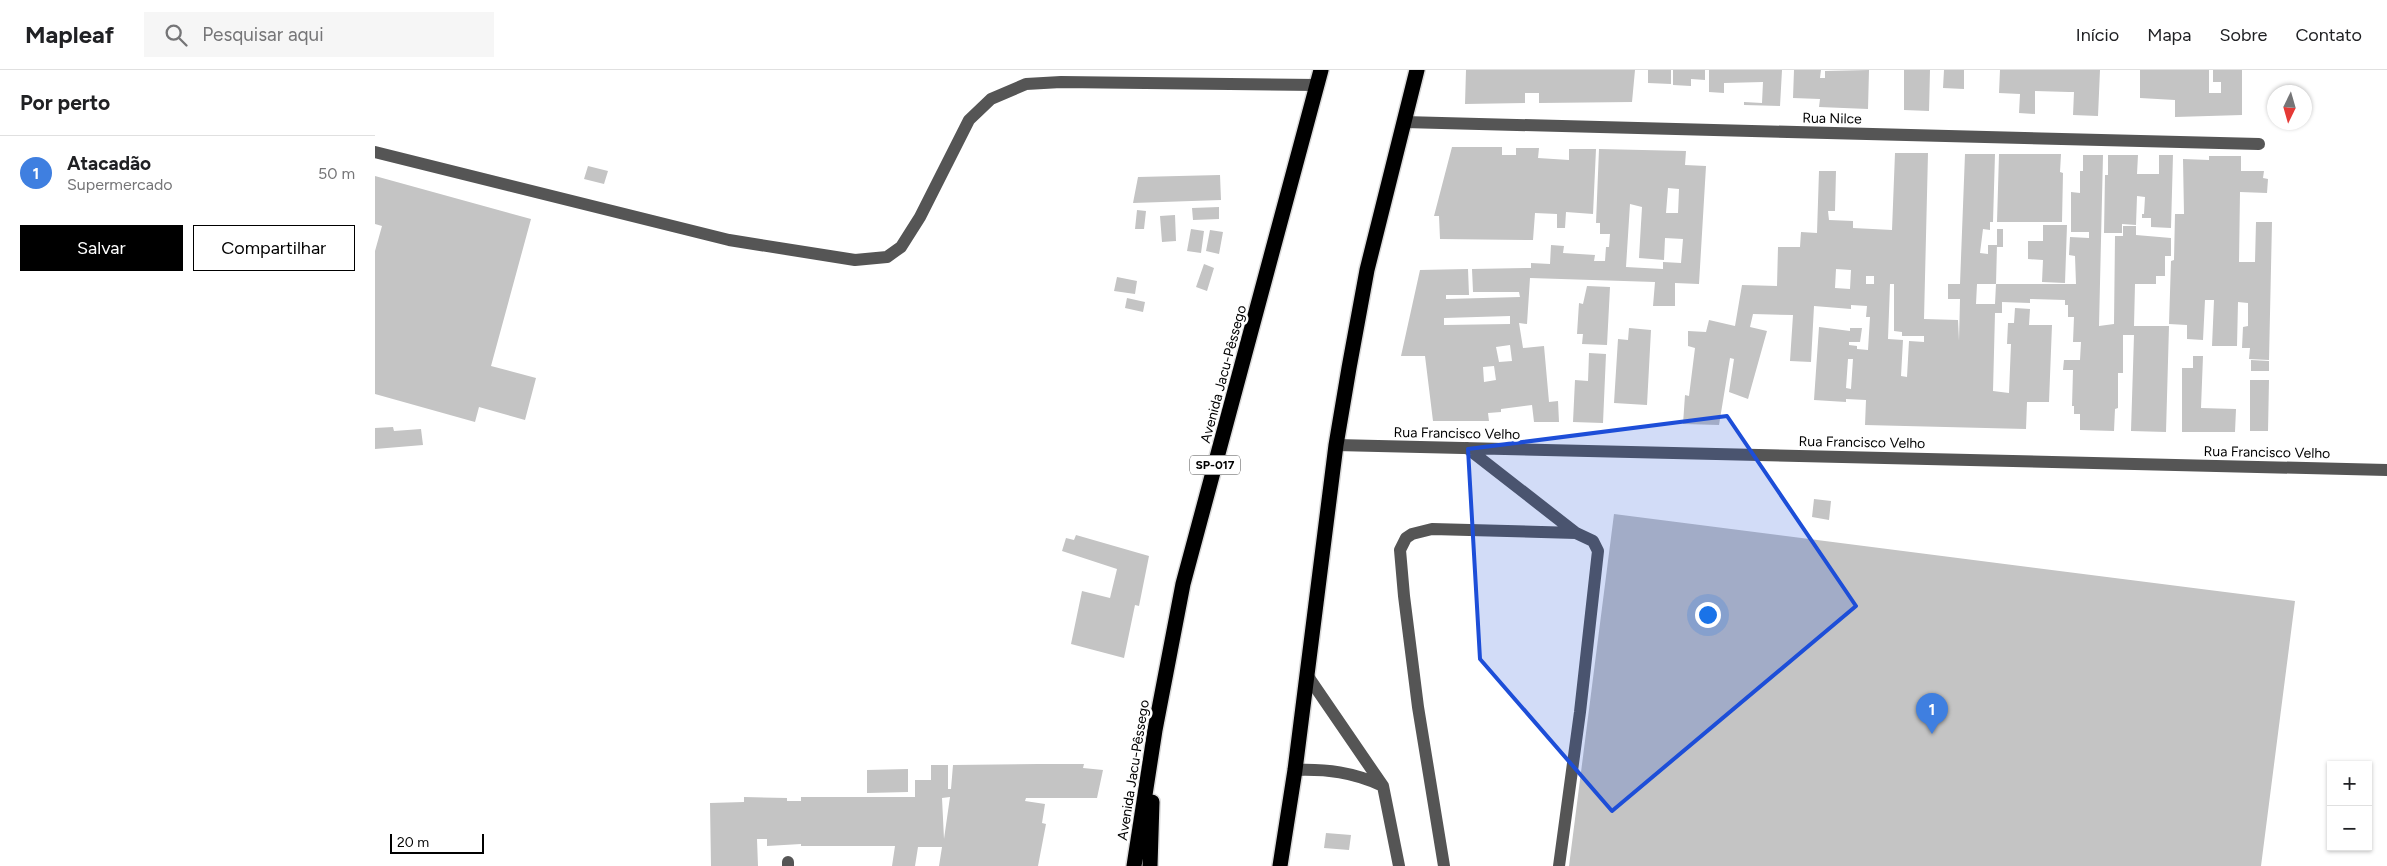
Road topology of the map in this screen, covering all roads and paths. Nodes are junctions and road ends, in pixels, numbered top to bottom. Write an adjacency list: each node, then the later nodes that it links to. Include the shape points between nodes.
1 (1321, 70): 3 (highway, Avenida Jacu-Pêssego / SP-017)
2 (1417, 70): 4 (highway)
3 (1317, 85): 6 (street, via 1026,84 991,99 969,120 920,217 901,247 887,257 855,260 685,230); 12 (highway, Avenida Jacu-Pêssego / SP-017, via 1183,584)
4 (1404, 122): 5 (street, Rua Nilce); 7 (highway, via 1367,270)
5 (2259, 144)
6 (375, 152)
7 (1336, 445): 8 (street, Rua Francisco Velho); 11 (highway)
8 (1467, 448): 9 (street, Rua Francisco Velho); 10 (street)
9 (2387, 470)
10 (1576, 534): 19 (street, via 1432,529 1412,534 1401,545 1418,707); 20 (street, via 1593,541 1598,551)
11 (1307, 675): 13 (highway); 14 (street)
12 (1155, 730): 15 (highway, Avenida Jacu-Pêssego / SP-017); 16 (highway)
13 (1295, 770): 14 (street, via 1351,773); 17 (highway)
14 (1383, 786): 18 (street)
15 (1134, 866)
16 (1150, 866)
17 (1280, 866)
18 (1399, 866)
19 (1444, 866)
20 (1559, 866)

